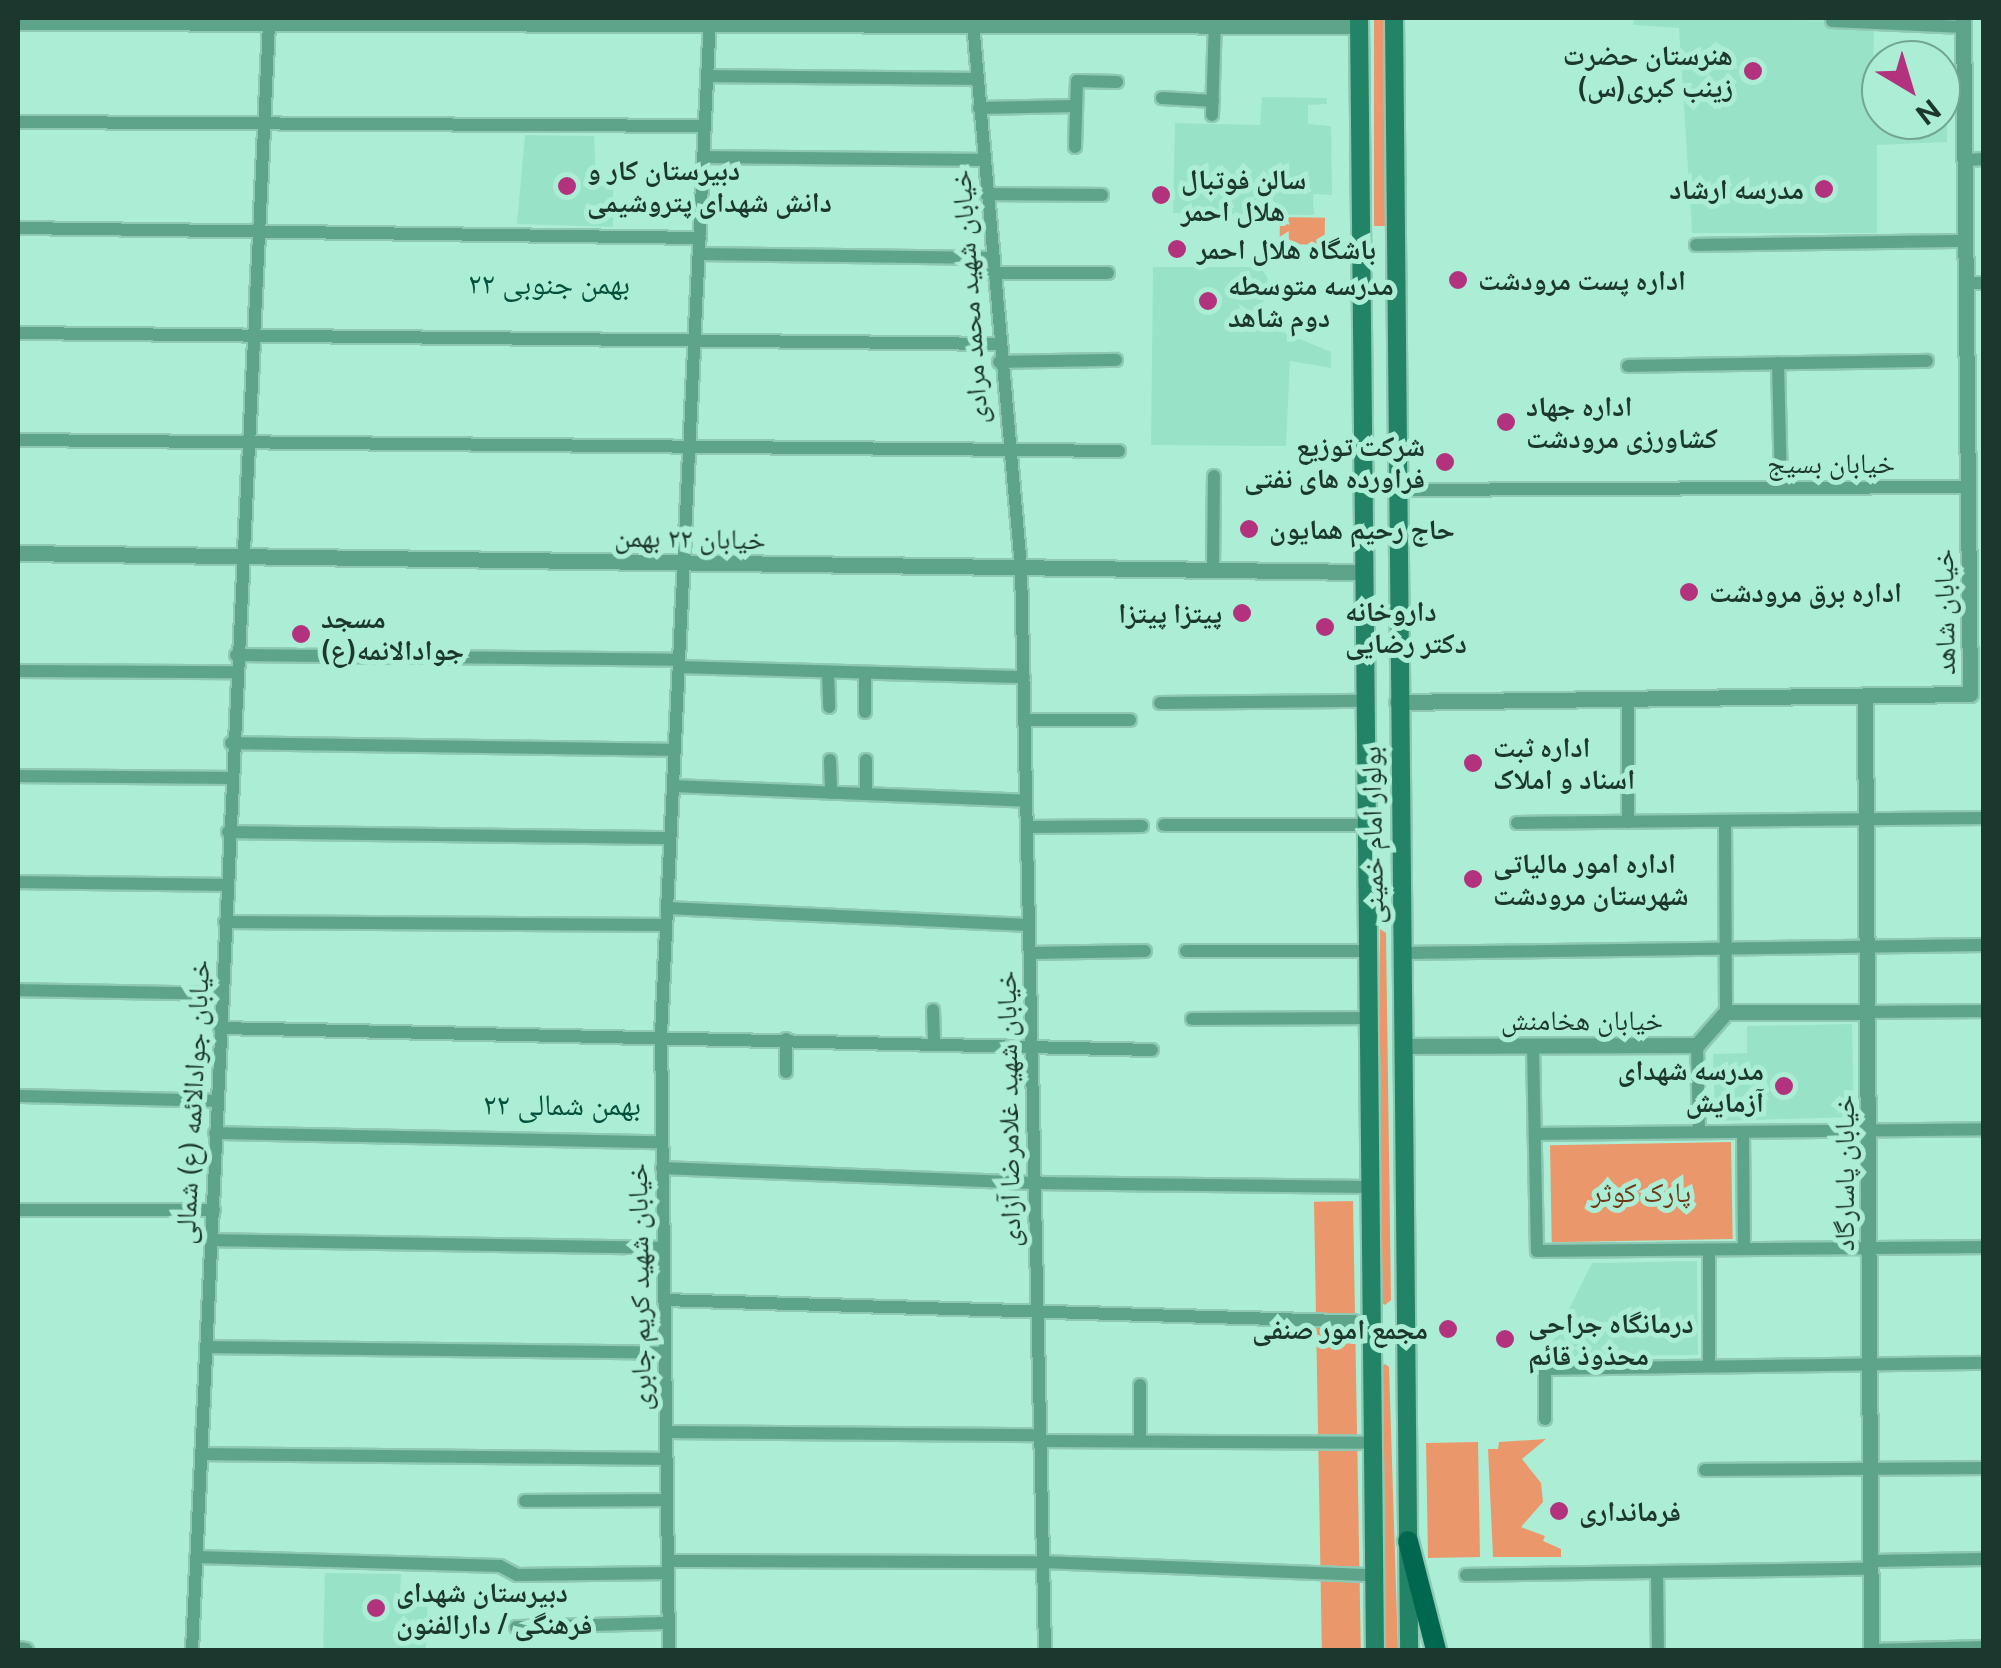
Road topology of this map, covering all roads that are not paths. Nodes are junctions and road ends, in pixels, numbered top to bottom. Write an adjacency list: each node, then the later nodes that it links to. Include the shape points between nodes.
1 (1394, 18): 36 (main road, بولوار امام خمینی)
2 (235, 20): 12 (street); 13 (street)
3 (320, 20): 4 (street); 13 (street)
4 (647, 20): 5 (street)
5 (710, 20): 6 (street); 16 (street, خیابان شهید کریم جابری)
6 (811, 20): 7 (street)
7 (847, 20): 8 (street)
8 (931, 20): 10 (street)
9 (1216, 20): 10 (street); 14 (street); 19 (street, via 1212,108)
10 (970, 21): 17 (street, خیابان شهید محمد مرادی)
11 (1832, 21): 15 (street)
12 (18, 22)
13 (269, 22): 23 (street, خیابان جوادالائمه (ع) شمالی)
14 (1359, 22): 38 (main road, بولوار امام خمینی)
15 (1963, 22): 29 (street, خیابان شاهد)
16 (708, 76): 17 (street); 24 (street, خیابان شهید کریم جابری)
17 (977, 79): 21 (street, خیابان شهید محمد مرادی)
18 (1117, 82): 20 (street, via 1077,81)
19 (1162, 98)
20 (1074, 106): 21 (street); 25 (street)
21 (980, 108): 28 (street, خیابان شهید محمد مرادی)
22 (18, 122): 23 (street)
23 (264, 123): 24 (street); 33 (street, خیابان جوادالائمه (ع) شمالی)
24 (705, 126): 26 (street, خیابان شهید کریم جابری)
25 (1075, 147)
26 (704, 156): 28 (street); 34 (street, خیابان شهید کریم جابری)
27 (1984, 159): 29 (street)
28 (984, 160): 30 (street, خیابان شهید محمد مرادی)
29 (1965, 160): 35 (street, خیابان شاهد)
30 (986, 194): 31 (street); 40 (street, خیابان شهید محمد مرادی)
31 (1102, 196)
32 (18, 228): 33 (street)
33 (258, 229): 34 (street); 46 (street, خیابان جوادالائمه (ع) شمالی)
34 (700, 238): 39 (street, خیابان شهید کریم جابری)
35 (1965, 241): 37 (street); 44 (street, خیابان شاهد)
36 (1396, 245): 38 (main road); 63 (main road, بولوار امام خمینی)
37 (1696, 245)
38 (1361, 248): 69 (main road, بولوار امام خمینی)
39 (699, 254): 40 (street); 47 (street, خیابان شهید کریم جابری)
40 (991, 258): 42 (street, خیابان شهید محمد مرادی)
41 (1108, 273): 42 (street)
42 (992, 274): 48 (street, خیابان شهید محمد مرادی)
43 (1984, 283): 44 (street)
44 (1966, 284): 54 (street, خیابان شاهد)
45 (18, 332): 46 (street)
46 (253, 336): 47 (street); 56 (street, خیابان جوادالائمه (ع) شمالی)
47 (694, 341): 48 (street); 57 (street, خیابان شهید کریم جابری)
48 (998, 344): 51 (street, خیابان شهید محمد مرادی)
49 (1116, 360): 51 (street)
50 (1927, 361): 52 (street)
51 (999, 362): 59 (street, خیابان شهید محمد مرادی)
52 (1778, 363): 53 (street); 62 (street)
53 (1628, 366)
54 (1975, 388): 61 (street, خیابان شاهد)
55 (18, 440): 56 (street)
56 (248, 442): 57 (street); 65 (street, خیابان جوادالائمه (ع) شمالی)
57 (689, 447): 59 (street); 66 (street, خیابان شهید کریم جابری)
58 (1119, 451): 59 (street)
59 (1006, 453): 67 (street, خیابان شهید محمد مرادی)
60 (1214, 476): 68 (street)
61 (1968, 486): 62 (street, خیابان بسیج); 70 (street, خیابان شاهد)
62 (1781, 488): 63 (street, خیابان بسیج)
63 (1395, 490): 82 (main road, بولوار امام خمینی)
64 (18, 554): 65 (street, خیابان ۲۲ بهمن)
65 (242, 556): 66 (street, خیابان ۲۲ بهمن); 71 (street, خیابان جوادالائمه (ع) شمالی)
66 (684, 563): 67 (street, خیابان ۲۲ بهمن); 72 (street, خیابان شهید کریم جابری)
67 (1021, 567): 68 (street, خیابان ۲۲ بهمن); 77 (street, خیابان شهید غلامرضا آزادی)
68 (1213, 568): 69 (street, خیابان ۲۲ بهمن)
69 (1362, 572): 81 (main road, بولوار امام خمینی)
70 (1976, 600): 80 (street, خیابان شاهد)
71 (236, 655): 72 (street); 74 (street, خیابان جوادالائمه (ع) شمالی)
72 (679, 664): 75 (street); 89 (street, خیابان شهید کریم جابری)
73 (18, 671): 74 (street)
74 (235, 672): 88 (street, خیابان جوادالائمه (ع) شمالی)
75 (828, 672): 76 (street); 84 (street)
76 (865, 672): 77 (street); 85 (street)
77 (1024, 677): 86 (street, خیابان شهید غلامرضا آزادی)
78 (1865, 696): 79 (street, خیابان شاهد); 80 (street, خیابان شاهد); 99 (street, خیابان پاسارگاد)
79 (1628, 699): 82 (street, خیابان شاهد); 102 (street)
80 (1977, 699)
81 (1365, 701): 83 (street); 103 (main road, بولوار امام خمینی)
82 (1398, 702): 113 (main road, بولوار امام خمینی)
83 (1160, 703)
84 (829, 707)
85 (865, 712)
86 (1024, 720): 87 (street); 97 (street, خیابان شهید غلامرضا آزادی)
87 (1130, 720)
88 (231, 743): 89 (street); 93 (street, خیابان جوادالائمه (ع) شمالی)
89 (674, 750): 94 (street, خیابان شهید کریم جابری)
90 (830, 760): 95 (street)
91 (866, 760): 96 (street)
92 (18, 776): 93 (street)
93 (230, 778): 107 (street, خیابان جوادالائمه (ع) شمالی)
94 (673, 786): 95 (street); 108 (street, خیابان شهید کریم جابری)
95 (831, 793): 96 (street)
96 (866, 794): 97 (street)
97 (1026, 801): 106 (street, خیابان شهید غلامرضا آزادی)
98 (1984, 818): 99 (street)
99 (1866, 820): 100 (street); 118 (street, خیابان پاسارگاد)
100 (1725, 821): 102 (street); 119 (street)
101 (1517, 822): 102 (street)
102 (1628, 822)
103 (1366, 824): 104 (street); 112 (main road, بولوار امام خمینی)
104 (1164, 825)
105 (1142, 826): 106 (street)
106 (1027, 827): 116 (street, خیابان شهید غلامرضا آزادی)
107 (228, 832): 108 (street); 110 (street, خیابان جوادالائمه (ع) شمالی)
108 (670, 838): 111 (street, خیابان شهید کریم جابری)
109 (18, 882): 110 (street)
110 (226, 885): 114 (street, خیابان جوادالائمه (ع) شمالی)
111 (667, 908): 115 (street, خیابان شهید کریم جابری); 116 (street)
112 (1367, 909): 113 (main road); 121 (main road, بولوار امام خمینی)
113 (1400, 909): 123 (main road, بولوار امام خمینی)
114 (225, 922): 115 (street); 126 (street, خیابان جوادالائمه (ع) شمالی)
115 (666, 925): 134 (street, خیابان شهید کریم جابری)
116 (1029, 925): 124 (street, خیابان شهید غلامرضا آزادی)
117 (1984, 945): 118 (street)
118 (1867, 946): 119 (street); 130 (street, خیابان پاسارگاد)
119 (1724, 948): 123 (street); 129 (street)
120 (1186, 950): 121 (street)
121 (1367, 950): 131 (main road, بولوار امام خمینی)
122 (1145, 951): 124 (street)
123 (1400, 952): 137 (main road, بولوار امام خمینی)
124 (1030, 953): 140 (street, خیابان شهید غلامرضا آزادی)
125 (18, 990): 126 (street)
126 (222, 994): 133 (street, خیابان جوادالائمه (ع) شمالی)
127 (933, 1010): 136 (street)
128 (1984, 1011): 130 (street)
129 (1726, 1012): 130 (street); 139 (street, خیابان هخامنش)
130 (1868, 1012): 148 (street, خیابان پاسارگاد)
131 (1368, 1018): 132 (street); 143 (main road, بولوار امام خمینی)
132 (1192, 1020)
133 (220, 1028): 134 (street); 146 (street, خیابان جوادالائمه (ع) شمالی)
134 (660, 1034): 135 (street); 153 (street, خیابان شهید کریم جابری)
135 (786, 1039): 136 (street); 142 (street)
136 (934, 1044): 140 (street)
137 (1402, 1046): 138 (street, خیابان هخامنش); 144 (main road, بولوار امام خمینی)
138 (1532, 1046): 139 (street, خیابان هخامنش); 152 (street)
139 (1698, 1046): 149 (street)
140 (1032, 1048): 141 (street); 155 (street, خیابان شهید غلامرضا آزادی)
141 (1152, 1050)
142 (786, 1072)
143 (1368, 1080): 144 (main road, via 1386,1073); 156 (main road, بولوار امام خمینی)
144 (1402, 1083): 167 (main road, بولوار امام خمینی)
145 (18, 1096): 146 (street)
146 (217, 1101): 151 (street, خیابان جوادالائمه (ع) شمالی)
147 (1984, 1129): 148 (street)
148 (1868, 1130): 150 (street); 162 (street, خیابان پاسارگاد)
149 (1699, 1132): 150 (street); 152 (street)
150 (1743, 1132): 163 (street)
151 (215, 1133): 153 (street); 158 (street, خیابان جوادالائمه (ع) شمالی)
152 (1536, 1134): 164 (street, via 1537,1252)
153 (662, 1142): 154 (street, خیابان شهید کریم جابری)
154 (662, 1168): 155 (street); 161 (street, خیابان شهید کریم جابری)
155 (1034, 1183): 156 (street); 166 (street, خیابان شهید غلامرضا آزادی)
156 (1369, 1187): 168 (main road, بولوار امام خمینی)
157 (18, 1210): 158 (street)
158 (214, 1210): 159 (street, خیابان جوادالائمه (ع) شمالی)
159 (210, 1240): 161 (street); 169 (street, خیابان جوادالائمه (ع) شمالی)
160 (1984, 1247): 162 (street)
161 (663, 1248): 165 (street, خیابان شهید کریم جابری)
162 (1870, 1248): 163 (street); 172 (street, خیابان پاسارگاد)
163 (1744, 1249): 164 (street)
164 (1709, 1250): 173 (street)
165 (664, 1300): 166 (street); 170 (street, خیابان شهید کریم جابری)
166 (1038, 1314): 168 (street); 177 (street, خیابان شهید غلامرضا آزادی)
167 (1405, 1319): 168 (main road); 187 (main road, بولوار امام خمینی)
168 (1370, 1322): 179 (main road, بولوار امام خمینی)
169 (206, 1348): 170 (street); 180 (street, خیابان جوادالائمه (ع) شمالی)
170 (665, 1353): 176 (street, خیابان شهید کریم جابری)
171 (1984, 1363): 172 (street)
172 (1870, 1364): 173 (street); 182 (street, خیابان پاسارگاد)
173 (1710, 1366): 175 (street, via 1544,1370)
174 (1140, 1386): 178 (street)
175 (1545, 1419)
176 (666, 1432): 177 (street); 181 (street, خیابان شهید کریم جابری)
177 (1040, 1438): 178 (street); 190 (street, خیابان شهید غلامرضا آزادی)
178 (1140, 1441): 179 (street)
179 (1371, 1442): 195 (main road, بولوار امام خمینی)
180 (201, 1454): 181 (street); 188 (street, خیابان جوادالائمه (ع) شمالی)
181 (666, 1459): 185 (street, خیابان شهید کریم جابری)
182 (1871, 1468): 183 (street); 184 (street); 191 (street, خیابان پاسارگاد)
183 (1984, 1468)
184 (1706, 1470)
185 (667, 1500): 186 (street); 192 (street, خیابان شهید کریم جابری)
186 (525, 1502)
187 (1408, 1542): 205 (main road, بولوار امام خمینی); 206 (main road)
188 (196, 1557): 192 (street, via 500,1566 517,1576); 202 (street, خیابان جوادالائمه (ع) شمالی)
189 (1984, 1558): 191 (street)
190 (1043, 1562): 192 (street); 195 (street); 204 (street, خیابان شهید غلامرضا آزادی)
191 (1870, 1565): 193 (street); 208 (street, خیابان پاسارگاد)
192 (668, 1567): 196 (street, خیابان شهید کریم جابری)
193 (1657, 1572): 194 (street); 207 (street)
194 (1466, 1574)
195 (1372, 1575): 198 (main road, بولوار امام خمینی)
196 (668, 1623): 197 (street); 203 (street, خیابان شهید کریم جابری)
197 (516, 1627)
198 (1373, 1648)
199 (1984, 1648): 208 (street)
200 (18, 1649): 201 (street)
201 (25, 1650)
202 (192, 1650)
203 (669, 1650)
204 (1045, 1650)
205 (1409, 1650)
206 (1436, 1650)
207 (1658, 1650)
208 (1871, 1650)

